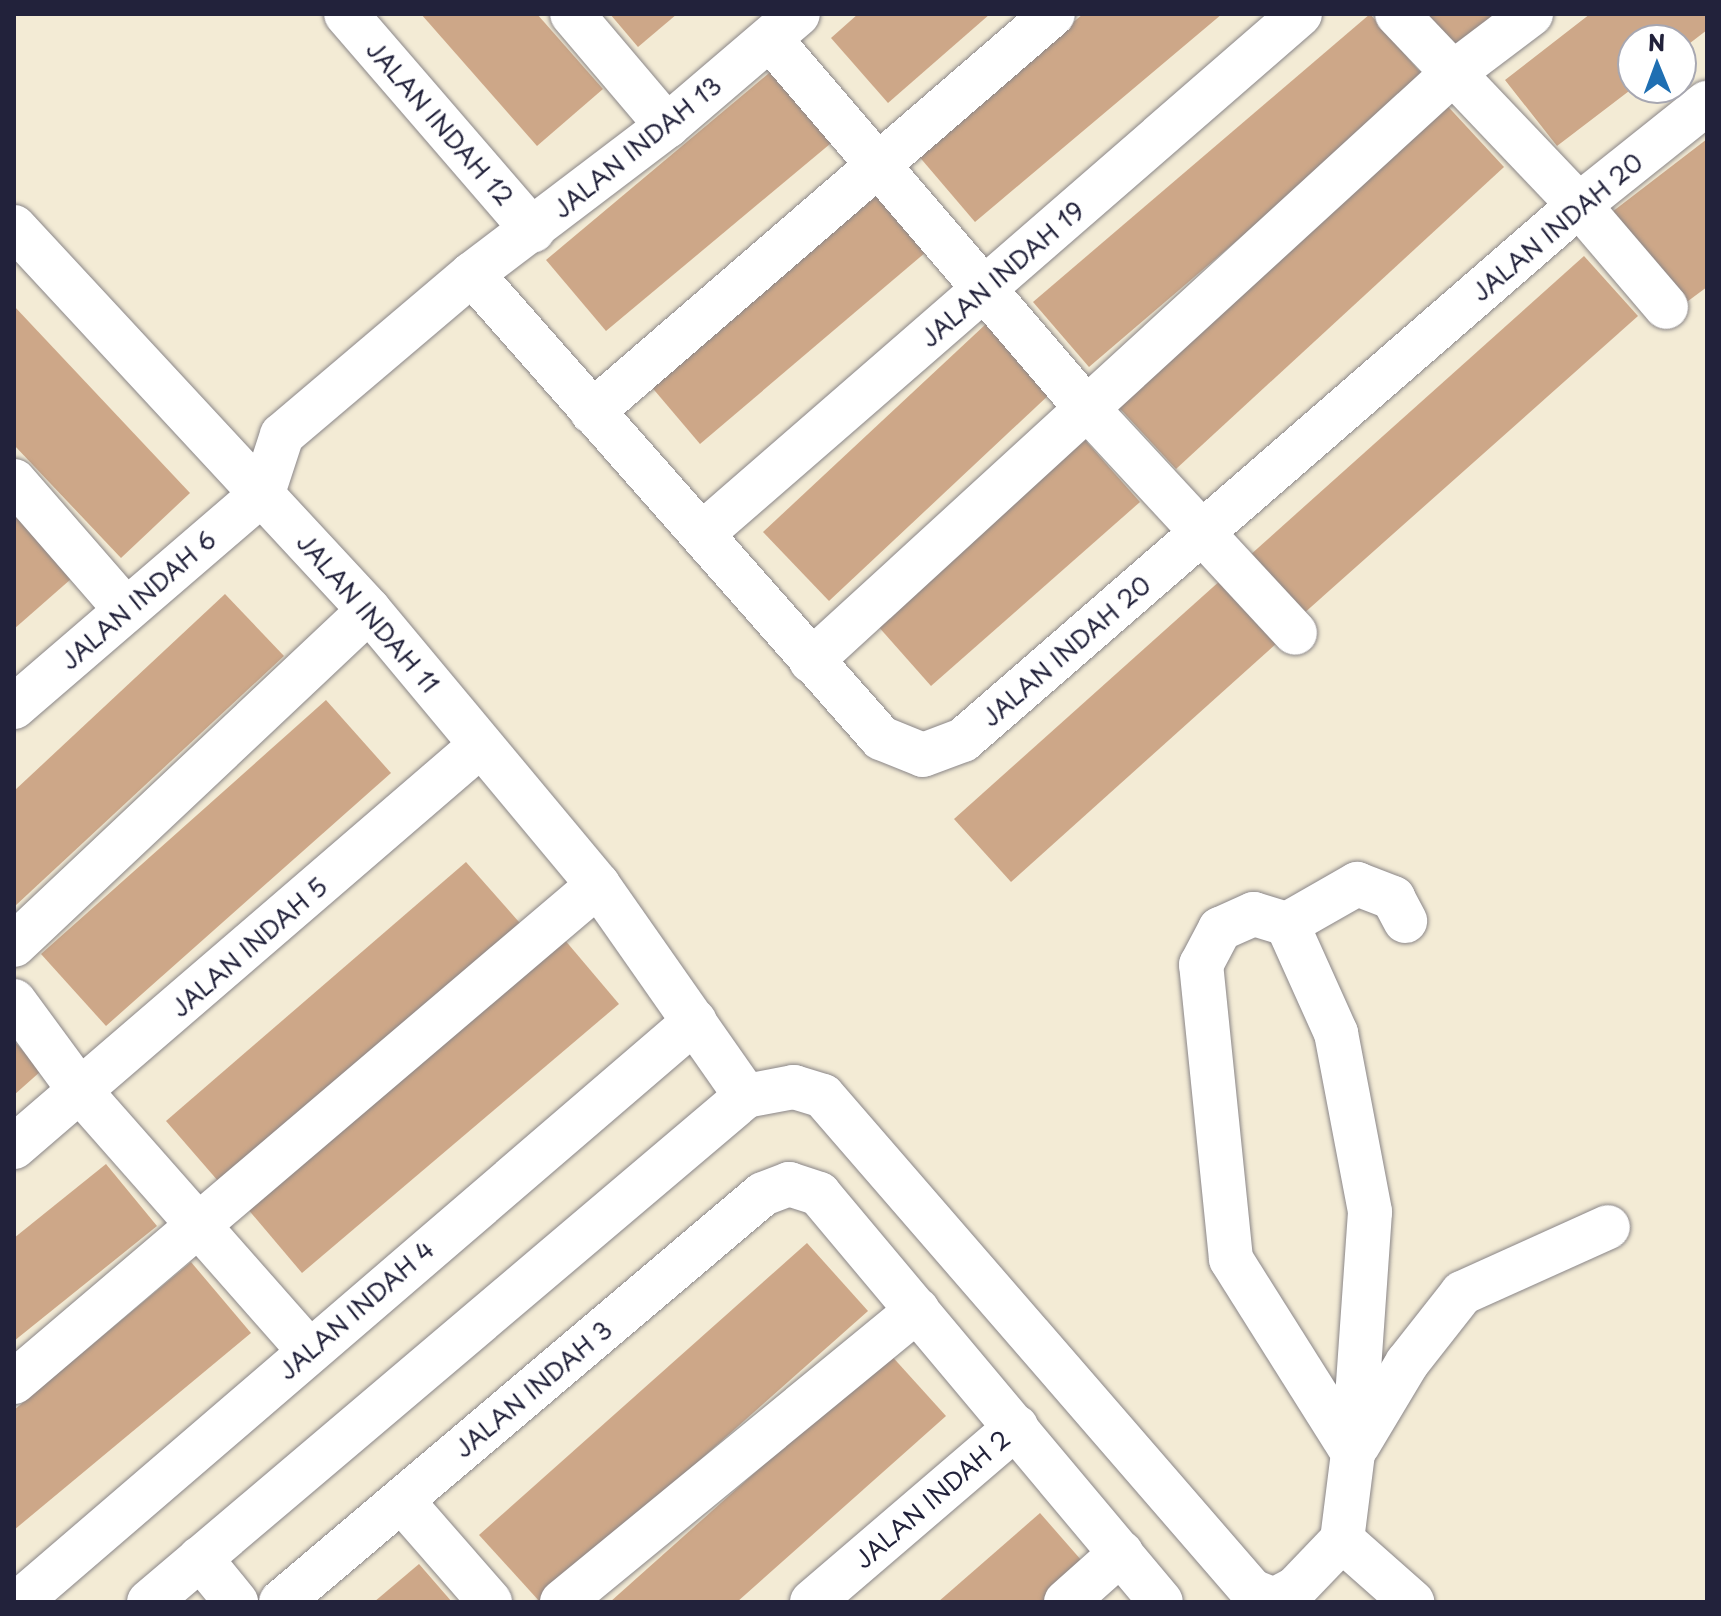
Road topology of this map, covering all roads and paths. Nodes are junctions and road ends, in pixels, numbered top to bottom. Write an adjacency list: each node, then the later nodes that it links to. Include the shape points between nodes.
1 (346, 14): 14 (street, JALAN INDAH 12)
2 (572, 14): 10 (street)
3 (1053, 14): 11 (street)
4 (1300, 14): 16 (street, JALAN INDAH 19)
5 (1397, 14): 8 (street)
6 (1531, 14): 8 (street)
7 (784, 27): 10 (street, JALAN INDAH 13); 11 (street)
8 (1453, 73): 12 (street); 18 (street)
9 (1707, 103): 12 (street, JALAN INDAH 20)
10 (667, 126): 14 (street, JALAN INDAH 13)
11 (875, 166): 16 (street); 19 (street)
12 (1579, 205): 17 (street); 23 (street, JALAN INDAH 20)
13 (14, 227): 21 (street, JALAN INDAH 11)
14 (533, 231): 15 (street, JALAN INDAH 13)
15 (472, 274): 19 (street, JALAN INDAH 20); 21 (street, JALAN INDAH 13, via 282,435)
16 (984, 290): 18 (street); 22 (street, JALAN INDAH 19)
17 (1666, 307)
18 (1085, 406): 23 (street); 27 (street)
19 (592, 412): 22 (street, JALAN INDAH 20)
20 (14, 481): 24 (street)
21 (263, 493): 24 (street, JALAN INDAH 6); 25 (street, JALAN INDAH 11)
22 (703, 533): 27 (street, JALAN INDAH 20)
23 (1201, 534): 26 (street); 27 (street, JALAN INDAH 20, via 963,740 923,755 881,738)
24 (126, 610): 28 (street, JALAN INDAH 6)
25 (369, 610): 29 (street, JALAN INDAH 11); 33 (street)
26 (1295, 633)
27 (811, 661)
28 (14, 707)
29 (481, 745): 30 (street, JALAN INDAH 11); 36 (street, JALAN INDAH 5)
30 (598, 885): 35 (street, JALAN INDAH 11); 39 (street)
31 (1405, 921): 32 (street, via 1393,898 1357,884)
32 (1287, 924): 45 (street, via 1336,1033 1370,1212); 45 (street, via 1254,914 1220,929 1201,965 1231,1259)
33 (14, 945)
34 (14, 1001): 36 (street)
35 (695, 1021): 37 (street, JALAN INDAH 11); 42 (street, JALAN INDAH 4)
36 (80, 1091): 38 (street, JALAN INDAH 5); 39 (street)
37 (746, 1096): 47 (street, via 794,1087 823,1096 1252,1591 1274,1600 1295,1589); 49 (street)
38 (14, 1147)
39 (195, 1225): 42 (street); 43 (street)
40 (1608, 1227): 45 (street, via 1462,1293 1407,1363)
41 (918, 1310): 44 (street); 46 (street, JALAN INDAH 3, via 819,1194 789,1184 763,1194); 55 (street)
42 (308, 1350): 50 (street, JALAN INDAH 4)
43 (14, 1382)
44 (1016, 1427): 48 (street); 56 (street, JALAN INDAH 2)
45 (1353, 1453): 47 (street)
46 (402, 1501): 53 (street, JALAN INDAH 3); 54 (street)
47 (1342, 1540): 59 (street)
48 (1121, 1553): 57 (street); 58 (street)
49 (200, 1558): 51 (street); 52 (street)
50 (19, 1602)
51 (149, 1602)
52 (236, 1602)
53 (281, 1602)
54 (490, 1602)
55 (562, 1602)
56 (812, 1602)
57 (1066, 1602)
58 (1161, 1602)
59 (1412, 1602)

